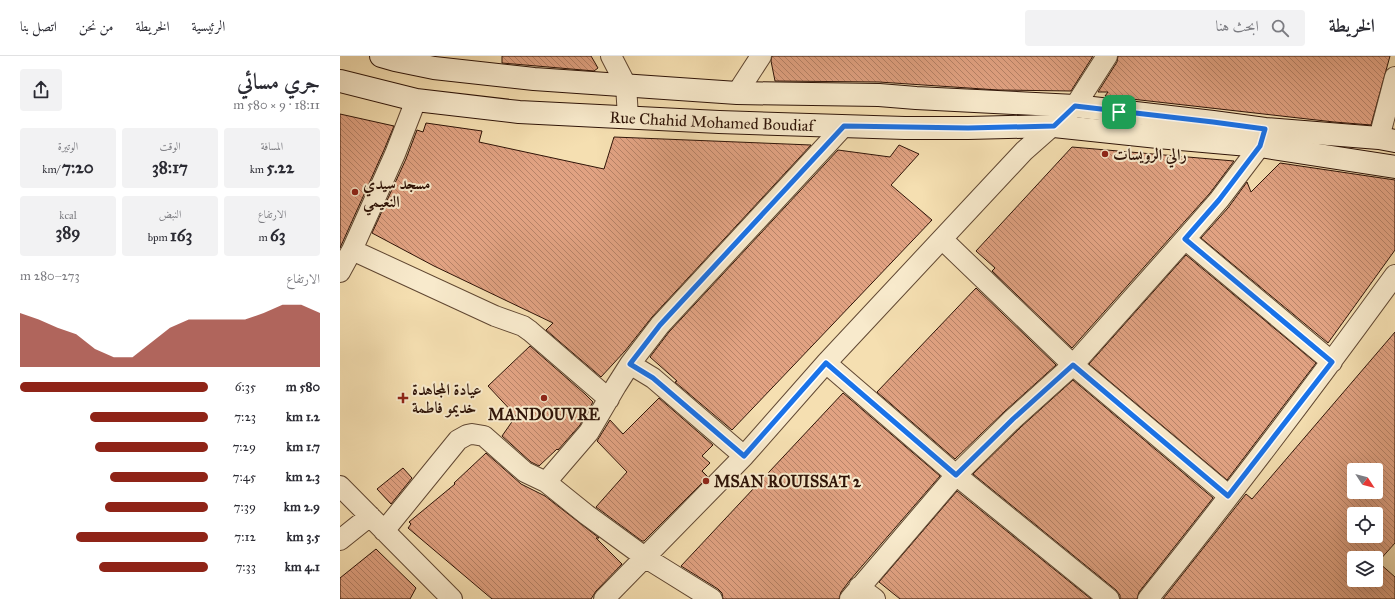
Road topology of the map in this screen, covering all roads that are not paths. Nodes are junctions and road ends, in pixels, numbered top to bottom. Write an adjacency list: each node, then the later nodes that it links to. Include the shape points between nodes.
1 (381, 56): 7 (main road, Rue Chahid Mohamed Boudiaf, via 442,69)
2 (611, 56): 7 (street)
3 (761, 56): 8 (street)
4 (1107, 56): 10 (street)
5 (1395, 77): 15 (street)
6 (340, 81): 9 (main road, Rue Chahid Mohamed Boudiaf)
7 (626, 85): 8 (main road, Rue Chahid Mohamed Boudiaf); 11 (street)
8 (737, 93): 10 (main road, Rue Chahid Mohamed Boudiaf, via 879,95)
9 (416, 100): 11 (main road, Rue Chahid Mohamed Boudiaf, via 519,112); 19 (street)
10 (1075, 106): 13 (street); 14 (main road, Rue Chahid Mohamed Boudiaf, via 1213,122)
11 (628, 117): 12 (main road, Rue Chahid Mohamed Boudiaf)
12 (844, 126): 13 (main road, Rue Chahid Mohamed Boudiaf); 24 (street, via 660,325)
13 (1054, 126): 14 (main road, Rue Chahid Mohamed Boudiaf, via 1158,137); 17 (street, via 1024,151)
14 (1262, 137): 15 (main road, Rue Chahid Mohamed Boudiaf); 16 (main road, Rue Chahid Mohamed Boudiaf); 18 (street, via 1219,200)
15 (1387, 140)
16 (1395, 167)
17 (942, 239): 23 (street); 25 (street)
18 (1185, 239): 22 (street); 25 (street)
19 (352, 250): 20 (street); 26 (street, via 495,316 523,326)
20 (340, 272)
21 (1395, 275): 22 (street)
22 (1332, 362): 31 (street)
23 (826, 363): 27 (street); 28 (street)
24 (630, 364): 26 (street); 27 (street, via 653,378)
25 (1073, 365): 28 (street); 31 (street)
26 (609, 399): 29 (street, via 589,432)
27 (744, 456): 35 (street)
28 (956, 475): 36 (street); 41 (street)
29 (546, 482): 33 (street, via 521,470 484,436 467,435 458,440); 35 (street)
30 (340, 486): 32 (street)
31 (1228, 496): 42 (street)
32 (370, 516): 33 (street); 34 (street)
33 (384, 531): 37 (street)
34 (340, 540)
35 (646, 558): 38 (street); 39 (street)
36 (854, 593): 40 (street)
37 (452, 599)
38 (604, 599)
39 (712, 599)
40 (875, 599)
41 (1109, 599)
42 (1148, 599)

